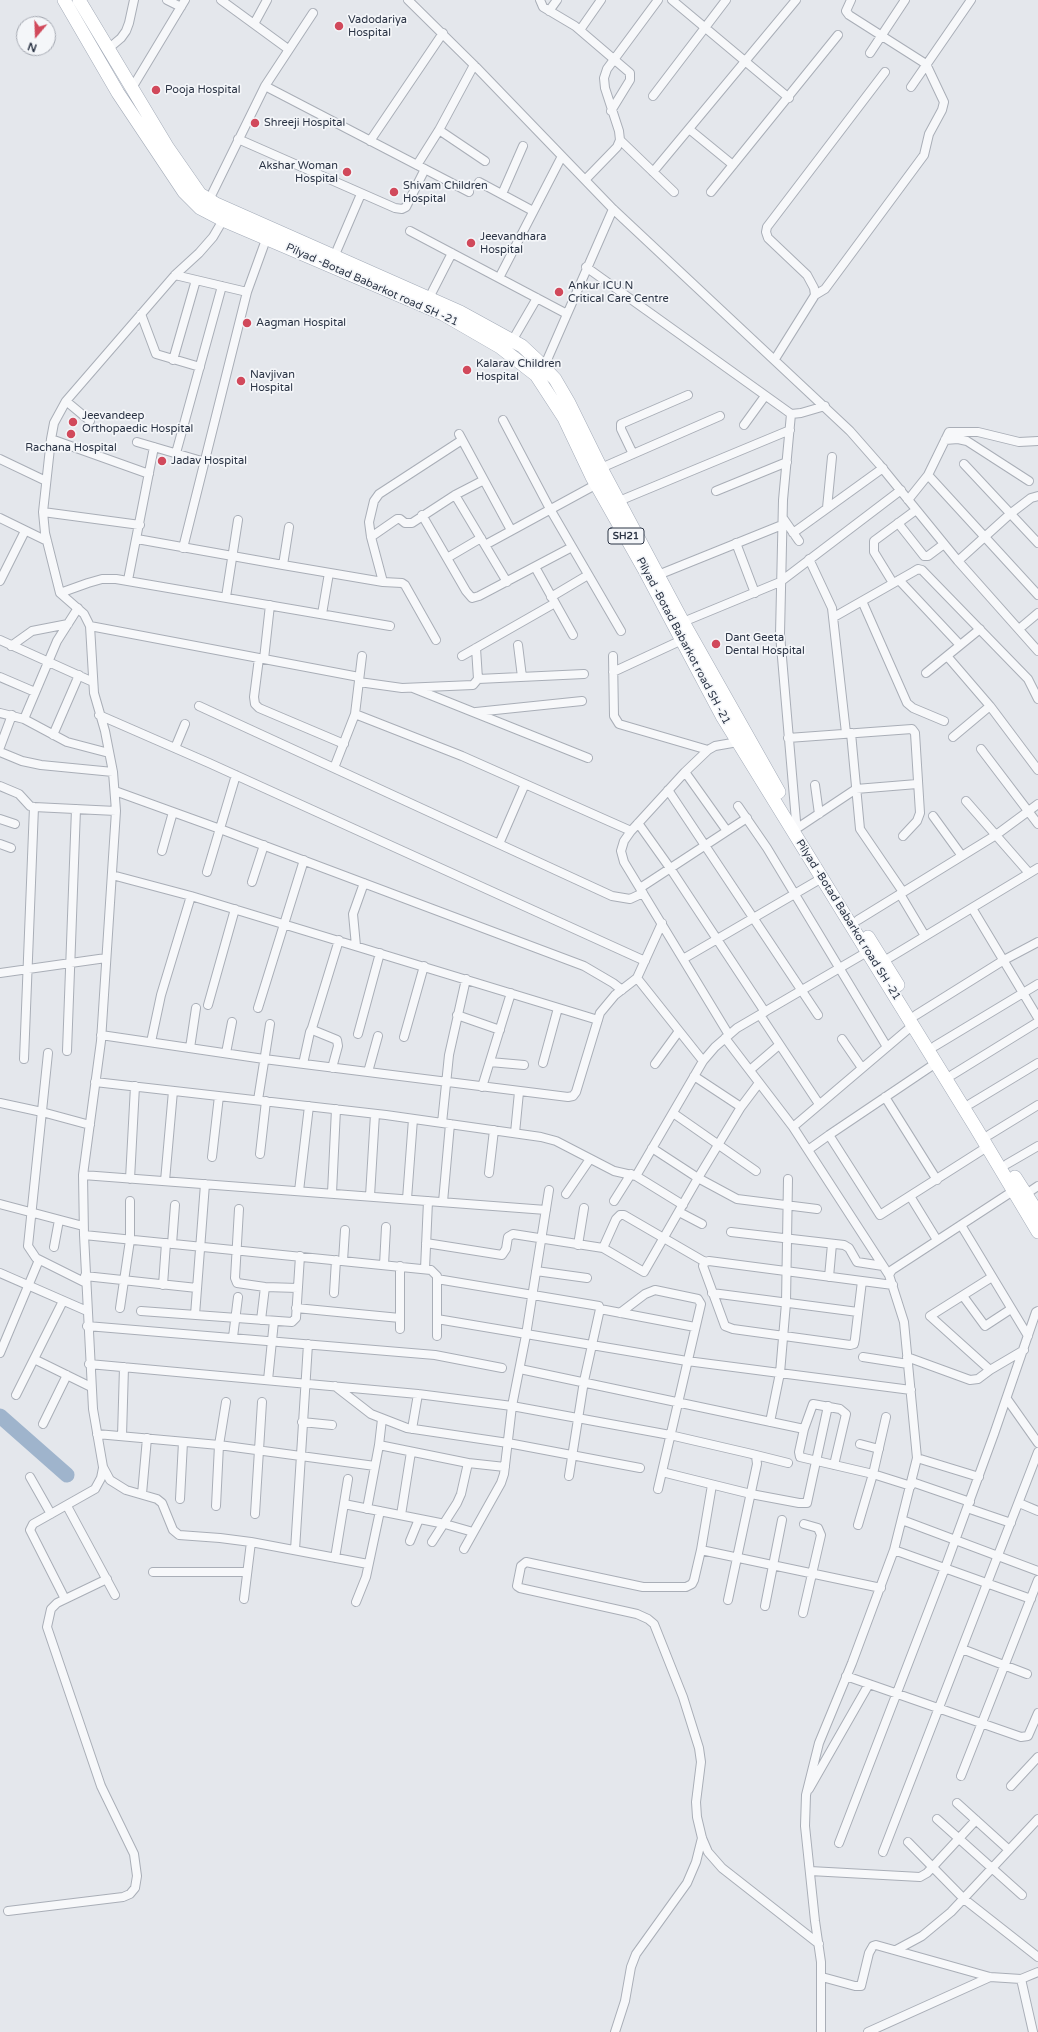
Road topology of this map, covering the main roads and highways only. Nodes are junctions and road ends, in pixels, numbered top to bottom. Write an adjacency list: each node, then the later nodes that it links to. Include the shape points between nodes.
1 (64, 0): 3 (main road, Pilyad -Botad Babarkot road SH -21 / SH21, via 118,93 184,192 200,208 223,220)
2 (78, 0): 3 (main road, Pilyad -Botad Babarkot road SH -21 / SH21, via 192,182 209,200)
3 (269, 233): 4 (main road, Pilyad -Botad Babarkot road SH -21 / SH21, via 443,314 500,346 536,375 564,418 722,716); 4 (main road, Pilyad -Botad Babarkot road SH -21 / SH21, via 334,257 460,312 522,346 555,379)
4 (773, 790): 5 (main road, Pilyad -Botad Babarkot road SH -21 / SH21, via 867,952); 5 (main road, Pilyad -Botad Babarkot road SH -21 / SH21, via 798,824 884,961)
5 (915, 1020): 6 (main road, Pilyad -Botad Babarkot road SH -21 / SH21, via 936,1063); 6 (main road, Pilyad -Botad Babarkot road SH -21 / SH21, via 935,1046 970,1104)
6 (988, 1141): 7 (main road, Pilyad -Botad Babarkot road SH -21 / SH21); 7 (main road, Pilyad -Botad Babarkot road SH -21 / SH21, via 1007,1164)
7 (1029, 1200): 8 (main road, Pilyad -Botad Babarkot road SH -21 / SH21)
8 (1038, 1232)

